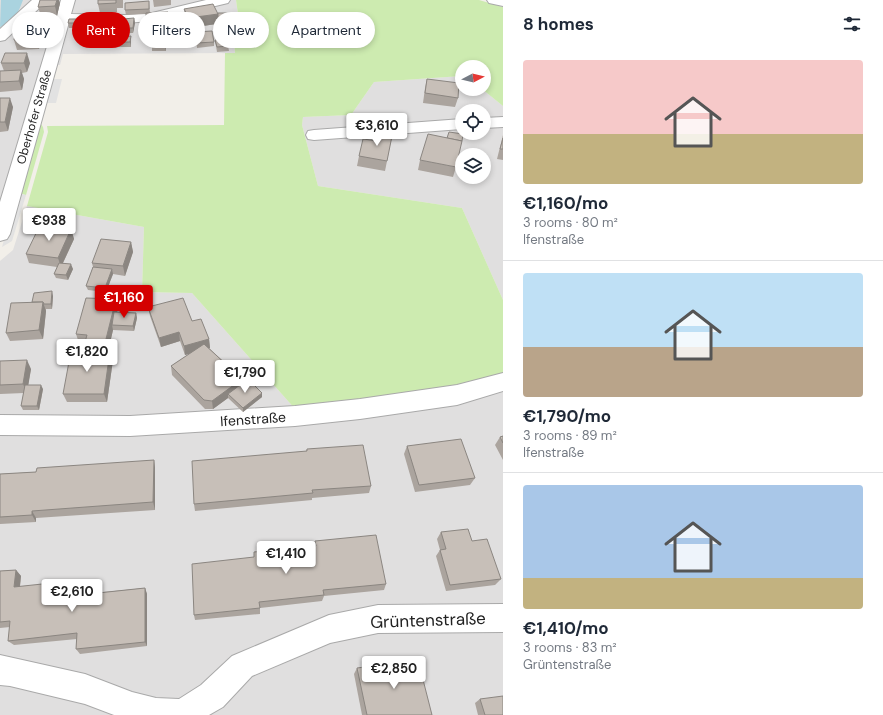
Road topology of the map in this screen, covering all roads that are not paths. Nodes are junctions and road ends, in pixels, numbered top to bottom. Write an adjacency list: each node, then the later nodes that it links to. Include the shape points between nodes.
1 (41, 0): 8 (street)
2 (68, 0): 6 (street, Oberhofer Straße)
3 (223, 0): 7 (street, via 152,17)
4 (494, 0): 5 (street)
5 (503, 2)
6 (64, 14)
7 (64, 18)
8 (0, 37)
9 (54, 48): 14 (street, Oberhofer Straße)
10 (503, 122): 11 (street)
11 (491, 123)
12 (455, 125): 13 (street)
13 (314, 135)
14 (4, 209): 15 (street, Oberhofer Straße)
15 (0, 234)
16 (503, 382): 17 (street, Ifenstraße, via 457,395 295,416 130,426)
17 (0, 425)
18 (503, 618): 20 (street, Grüntenstraße, via 378,619 329,629 242,666 212,696)
19 (0, 670): 20 (street, Grüntenstraße, via 84,689 156,713)
20 (182, 715)

